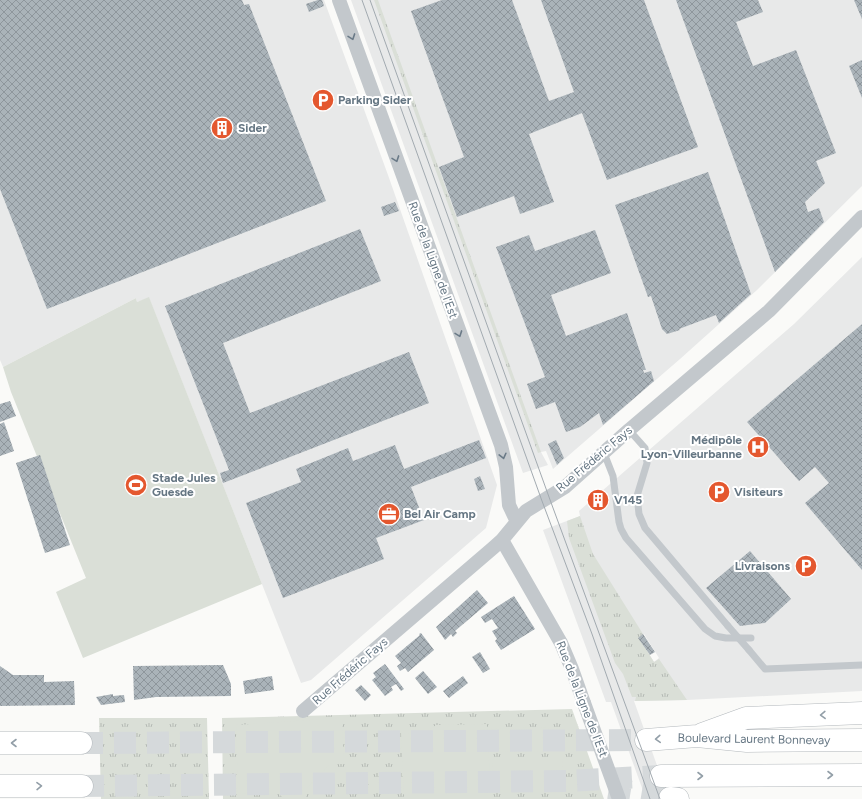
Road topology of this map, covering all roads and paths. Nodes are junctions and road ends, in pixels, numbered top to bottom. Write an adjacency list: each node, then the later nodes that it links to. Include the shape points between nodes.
1 (339, 0): 5 (street, Rue de la Ligne de l'Est, one-way to 5, via 501,446 506,467 509,505)
2 (862, 217): 3 (street, Rue Frédéric Fays, via 769,311)
3 (629, 430): 4 (street, Rue Frédéric Fays); 8 (lane, bridge, via 645,448 647,463 637,496 639,514 645,528 765,669)
4 (604, 453): 5 (street, Rue Frédéric Fays, via 565,487 526,512); 7 (lane, via 613,476 618,522 626,538 705,628 715,636)
5 (517, 522): 6 (street, Rue Frédéric Fays)
6 (502, 540): 9 (street, Rue Frédéric Fays); 20 (street, Rue de la Ligne de l'Est, bridge, via 562,643)
7 (751, 638)
8 (862, 665)
9 (303, 711)
10 (862, 713): 11 (highway, one-way to 11, via 746,718)
11 (697, 736): 12 (highway, Boulevard Laurent Bonnevay, one-way to 12); 13 (highway, Boulevard Laurent Bonnevay, via 747,741)
12 (646, 740)
13 (862, 740)
14 (0, 743): 15 (highway, one-way to 14)
15 (81, 743)
16 (862, 775): 17 (highway, one-way to 16)
17 (661, 776)
18 (0, 786): 19 (highway, one-way to 19)
19 (82, 786)
20 (619, 799)

